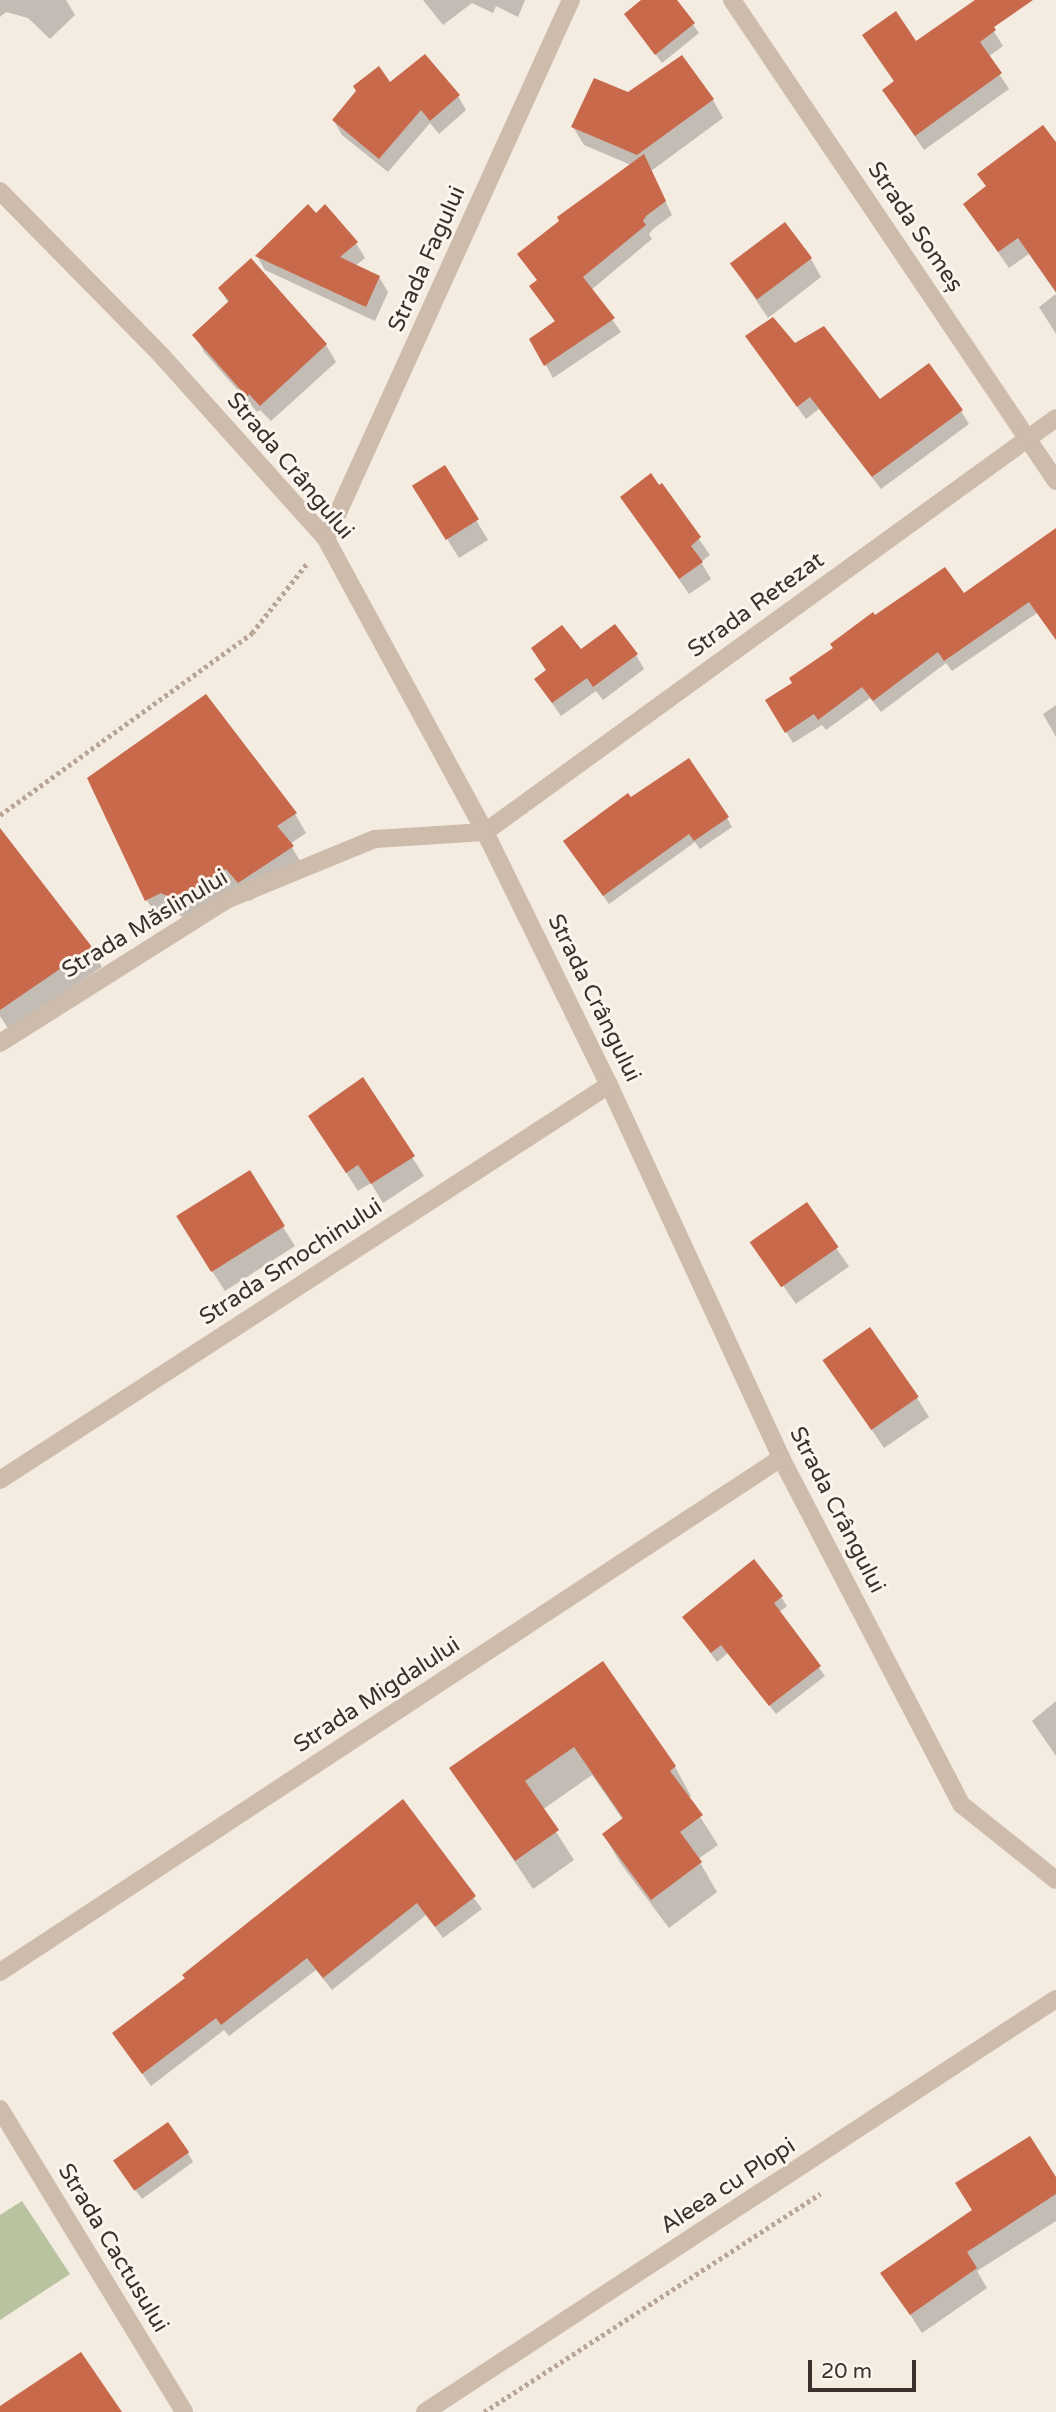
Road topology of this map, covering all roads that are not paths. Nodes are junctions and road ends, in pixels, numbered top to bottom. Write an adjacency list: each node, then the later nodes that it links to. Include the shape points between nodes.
1 (571, 0): 7 (street, Strada Fagului)
2 (732, 0): 5 (street, Strada Someș)
3 (0, 191): 7 (street, Strada Crângului, via 162,356)
4 (1056, 418): 5 (street, Strada Retezat)
5 (1027, 439): 6 (street, Strada Someș); 8 (street, Strada Retezat)
6 (1056, 481)
7 (326, 539): 8 (street, Strada Crângului)
8 (485, 832): 9 (street, Strada Măslinului, via 376,839 226,900); 10 (street, Strada Crângului)
9 (0, 1043)
10 (609, 1085): 11 (street, Strada Crângului); 12 (street, Strada Smochinului)
11 (781, 1458): 13 (street, Strada Crângului, via 962,1805); 14 (street, Strada Migdalului)
12 (0, 1480)
13 (1056, 1880)
14 (0, 1972)
15 (1056, 1999): 18 (street, Aleea cu Plopi)
16 (0, 2109): 17 (street, Strada Cactusului)
17 (184, 2412)
18 (425, 2412)

